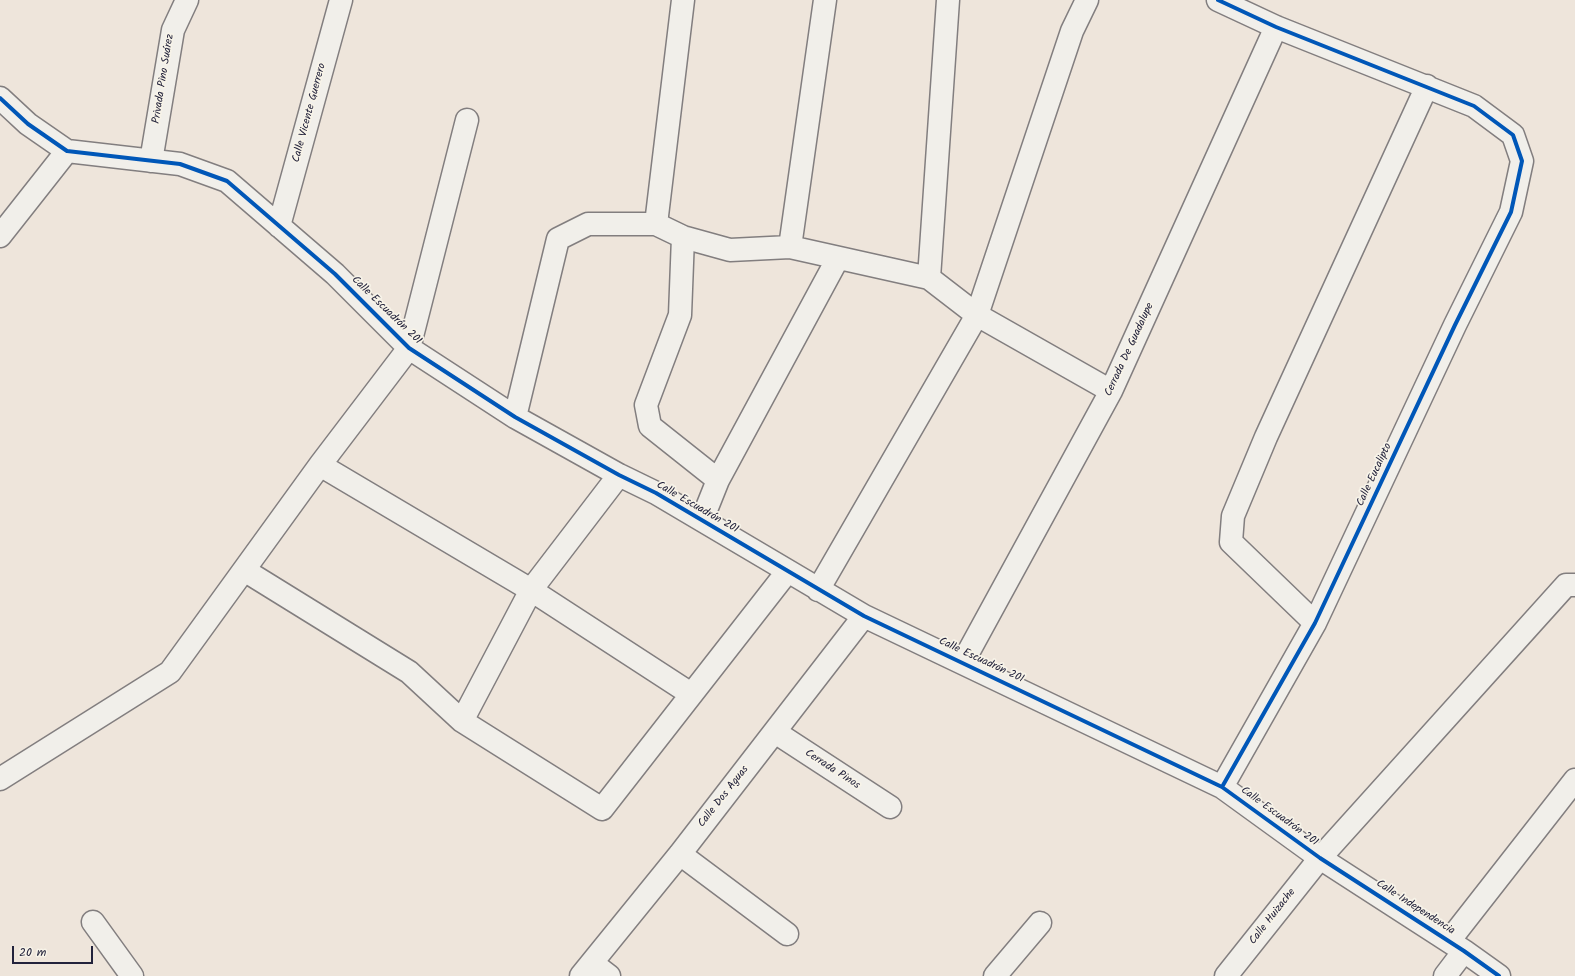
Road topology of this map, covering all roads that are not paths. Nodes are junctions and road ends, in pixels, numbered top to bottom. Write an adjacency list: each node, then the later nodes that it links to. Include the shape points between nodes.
1 (187, 0): 13 (street, Privada Pino Suárez, via 172,30)
2 (341, 0): 15 (street, Calle Vicente Guerrero)
3 (683, 0): 14 (street)
4 (825, 0): 18 (street)
5 (948, 0): 20 (street)
6 (1087, 0): 21 (street, via 1072,31)
7 (1218, 0): 8 (street)
8 (1276, 27): 9 (street); 23 (street, Cerrada De Guadalupe)
9 (1427, 86): 35 (street, via 1232,516 1231,542); 35 (street, Calle Eucalipto, via 1474,106 1513,135 1522,162 1511,212)
10 (0, 98): 12 (street, via 28,124)
11 (467, 120): 22 (street)
12 (67, 151): 13 (street, Calle Escuadrón 201); 16 (street)
13 (151, 161): 15 (street, Calle Escuadrón 201, via 180,164 227,181)
14 (656, 224): 17 (street); 24 (street, via 588,224 558,239)
15 (279, 226): 22 (street, Calle Escuadrón 201, via 335,274)
16 (0, 236)
17 (683, 237): 18 (street, via 730,250); 27 (street, via 680,315 646,405 650,426)
18 (790, 247): 19 (street)
19 (838, 258): 20 (street); 27 (street)
20 (929, 278): 21 (street)
21 (977, 315): 23 (street); 33 (street)
22 (409, 348): 24 (street, Calle Escuadrón 201); 25 (street)
23 (1111, 391): 36 (street, Cerrada De Guadalupe)
24 (515, 417): 26 (street, Calle Escuadrón 201)
25 (320, 465): 29 (street); 32 (street)
26 (619, 475): 28 (street, Calle Escuadrón 201); 32 (street)
27 (718, 480): 28 (street)
28 (702, 520): 30 (street, Calle Escuadrón 201)
29 (244, 570): 38 (street, via 409,672); 40 (street, via 170,672)
30 (787, 572): 33 (street, Calle Escuadrón 201); 37 (street)
31 (1575, 585): 45 (street, Calle Huizache, via 1566,584)
32 (531, 590): 37 (street); 38 (street)
33 (818, 590): 34 (street, Calle Escuadrón 201)
34 (864, 616): 36 (street, Calle Escuadrón 201); 39 (street, Calle Dos Aguas)
35 (1315, 623): 42 (street, Calle Eucalipto)
36 (963, 662): 42 (street, Calle Escuadrón 201)
37 (691, 694): 38 (street, via 602,810)
38 (462, 721)
39 (775, 732): 43 (street, Cerrada Pinos); 44 (street, Calle Dos Aguas)
40 (0, 779)
41 (1575, 780): 49 (street)
42 (1222, 787): 45 (street, Calle Escuadrón 201)
43 (890, 807)
44 (680, 854): 48 (street); 50 (street, Calle Dos Aguas)
45 (1320, 858): 49 (street, Calle Independencia); 54 (street, Calle Huizache)
46 (93, 922): 51 (street)
47 (1040, 923): 53 (street)
48 (787, 934)
49 (1457, 946): 55 (street); 56 (street, Calle Independencia)
50 (587, 970): 52 (street)
51 (132, 976)
52 (610, 976)
53 (995, 976)
54 (1226, 976)
55 (1446, 976)
56 (1499, 976)

